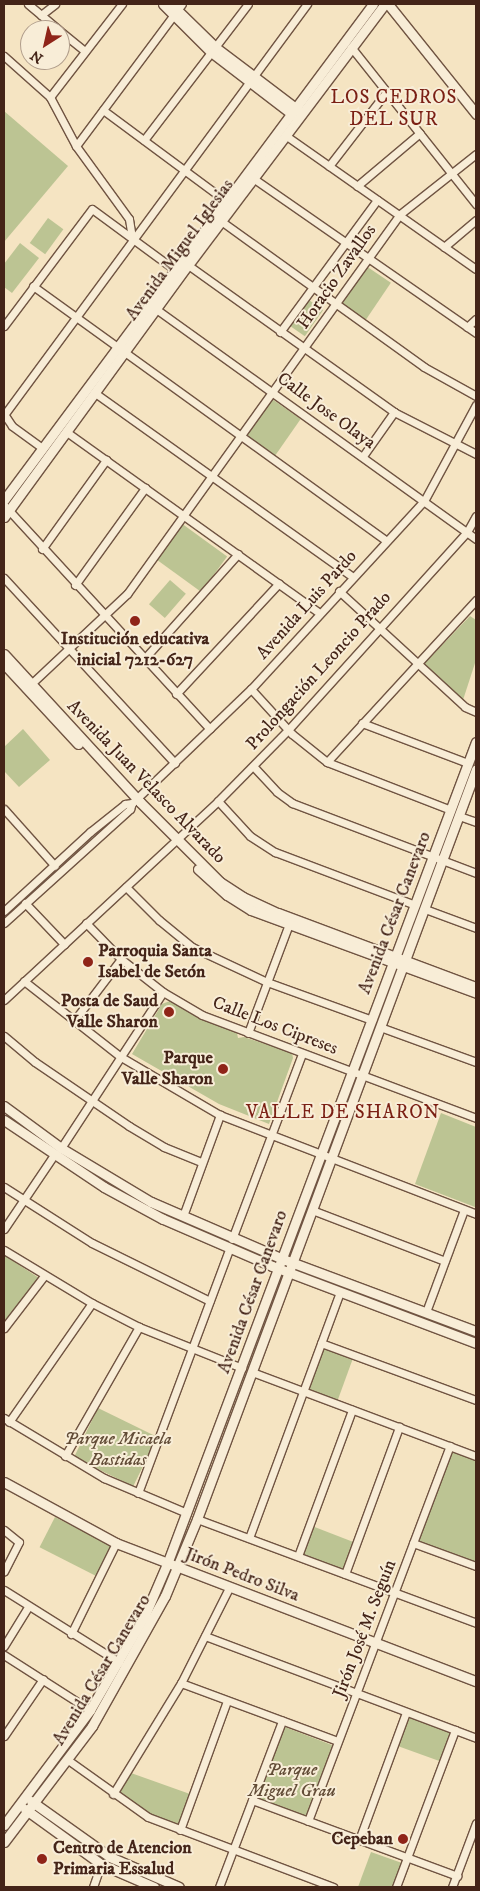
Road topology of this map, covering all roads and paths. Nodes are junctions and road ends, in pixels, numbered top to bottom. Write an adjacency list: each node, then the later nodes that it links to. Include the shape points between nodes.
1 (28, 4): 10 (street)
2 (55, 4): 10 (street)
3 (122, 4): 15 (street)
4 (163, 4): 9 (main road)
5 (248, 4): 14 (street)
6 (307, 4): 17 (street)
7 (373, 4): 21 (main road, Avenida Miguel Iglesias)
8 (386, 4): 13 (main road, Avenida Miguel Iglesias); 22 (main road)
9 (176, 9): 14 (main road); 20 (street)
10 (41, 15): 11 (street)
11 (47, 20)
12 (70, 38): 15 (street)
13 (351, 47): 18 (street); 21 (main road, Avenida Miguel Iglesias)
14 (213, 50): 17 (main road); 25 (street)
15 (85, 51): 19 (street)
16 (4, 56): 19 (street)
17 (250, 79): 21 (main road); 29 (street)
18 (387, 91): 23 (street); 28 (street)
19 (50, 97): 26 (street)
20 (103, 110): 25 (street); 26 (street)
21 (297, 114): 24 (main road, Avenida Miguel Iglesias); 33 (main road, Avenida Miguel Iglesias)
22 (476, 114)
23 (420, 133): 30 (street); 32 (street)
24 (285, 135): 28 (street); 31 (main road, Avenida Miguel Iglesias)
25 (144, 140): 29 (street)
26 (76, 146): 39 (street, via 128,219)
27 (476, 154): 30 (street, Horacio Zavallos)
28 (329, 166): 32 (street)
29 (184, 170): 33 (street); 39 (street)
30 (452, 173): 35 (street); 36 (street, Horacio Zavallos)
31 (253, 178): 38 (main road, Avenida Miguel Iglesias); 40 (street)
32 (357, 186): 34 (street)
33 (226, 200): 45 (main road, Avenida Miguel Iglesias)
34 (377, 200): 36 (street); 40 (street)
35 (476, 204)
36 (399, 215): 41 (street); 42 (street, Horacio Zavallos)
37 (476, 220): 41 (street)
38 (221, 221): 43 (main road, Avenida Miguel Iglesias); 47 (street)
39 (132, 238): 45 (street); 46 (street, via 95,210 89,211); 50 (street)
40 (345, 243): 42 (street); 47 (street)
41 (444, 247): 44 (street)
42 (368, 260): 48 (street, Horacio Zavallos); 53 (street)
43 (188, 265): 49 (main road, Avenida Miguel Iglesias); 54 (street)
44 (476, 269)
45 (175, 270): 57 (main road, Avenida Miguel Iglesias)
46 (33, 286): 50 (street); 52 (street)
47 (312, 288): 48 (street); 54 (street)
48 (336, 305): 56 (street, Horacio Zavallos); 60 (street, via 424,367)
49 (156, 309): 57 (main road, Avenida Miguel Iglesias); 58 (street, Calle Jose Olaya)
50 (74, 316): 57 (street); 63 (street)
51 (476, 319): 53 (street)
52 (4, 326)
53 (467, 328): 55 (street)
54 (280, 332): 56 (street)
55 (476, 333)
56 (304, 350): 58 (street, Horacio Zavallos); 62 (street)
57 (120, 351): 59 (main road, Avenida Miguel Iglesias); 65 (street); 67 (main road, Avenida Miguel Iglesias)
58 (273, 391): 65 (street, Horacio Zavallos); 69 (street, Calle Jose Olaya)
59 (95, 393): 64 (main road, Avenida Miguel Iglesias); 71 (street)
60 (476, 396)
61 (476, 405): 66 (street, Avenida Luis Pardo)
62 (394, 412): 66 (street); 69 (street)
63 (4, 414): 67 (street, via 12,426)
64 (68, 433): 70 (street); 75 (main road, Avenida Miguel Iglesias)
65 (241, 435): 71 (street, Horacio Zavallos); 80 (street)
66 (455, 446): 68 (street); 74 (street, Avenida Luis Pardo)
67 (42, 448): 73 (main road, Avenida Miguel Iglesias)
68 (476, 454)
69 (363, 456): 74 (street, Calle Jose Olaya)
70 (106, 460): 72 (street); 81 (street)
71 (212, 477): 76 (street, Horacio Zavallos); 83 (street)
72 (145, 488): 76 (street); 86 (street)
73 (4, 500)
74 (424, 501): 78 (street, Calle Jose Olaya); 80 (street, Avenida Luis Pardo)
75 (5, 512): 81 (street)
76 (184, 516): 82 (street); 90 (street, Horacio Zavallos, via 127,594)
77 (476, 516): 78 (street, Prolongación Leoncio Prado)
78 (467, 532): 79 (street, Calle Jose Olaya); 91 (street, Prolongación Leoncio Prado)
79 (476, 539)
80 (386, 541): 83 (street, Avenida Luis Pardo)
81 (42, 549): 86 (street)
82 (238, 554): 85 (street); 94 (street)
83 (353, 577): 87 (street, Avenida Luis Pardo)
84 (4, 578): 92 (street)
85 (279, 583): 89 (street); 99 (street)
86 (75, 585): 90 (street)
87 (339, 591): 89 (street, Avenida Luis Pardo); 91 (street)
88 (476, 600): 96 (street)
89 (319, 613): 98 (street, Avenida Luis Pardo)
90 (105, 617): 92 (street, Horacio Zavallos); 94 (street)
91 (379, 628): 96 (street); 103 (street, Prolongación Leoncio Prado)
92 (69, 649): 97 (street, Horacio Zavallos); 106 (street)
93 (4, 654): 97 (main road, Avenida Juan Velasco Alvarado)
94 (144, 659): 99 (street)
95 (4, 664): 110 (main road, Avenida Juan Velasco Alvarado)
96 (417, 664): 100 (street, via 465,707); 101 (street)
97 (31, 684): 110 (main road, Avenida Juan Velasco Alvarado)
98 (251, 689): 102 (street, Avenida Luis Pardo); 103 (street)
99 (176, 694): 102 (street)
100 (476, 712)
101 (362, 723): 105 (street); 107 (street)
102 (210, 729): 106 (street, Avenida Luis Pardo)
103 (288, 730): 105 (street); 108 (street, Prolongación Leoncio Prado)
104 (476, 742): 107 (main road, Avenida César Canevaro)
105 (327, 762): 113 (street)
106 (175, 763): 110 (street, Avenida Luis Pardo)
107 (468, 763): 113 (main road, Avenida César Canevaro)
108 (253, 766): 111 (street, Prolongación Leoncio Prado); 116 (street, via 292,803)
109 (476, 769): 113 (main road, Avenida César Canevaro)
110 (134, 801): 115 (main road, Avenida Juan Velasco Alvarado); 118 (street, Avenida Luis Pardo, via 125,804 90,832); 121 (street, Avenida Luis Pardo, via 130,809)
111 (218, 801): 115 (street, Prolongación Leoncio Prado); 122 (street, via 250,836 275,852)
112 (4, 809): 118 (street)
113 (455, 813): 114 (street); 116 (main road, Avenida César Canevaro); 117 (main road, Avenida César Canevaro)
114 (476, 822)
115 (175, 842): 120 (street, Prolongación Leoncio Prado); 127 (main road, Avenida Juan Velasco Alvarado, via 212,883 241,905); 131 (main road, Avenida Juan Velasco Alvarado, via 242,897)
116 (432, 859): 117 (street); 122 (main road, Avenida César Canevaro)
117 (442, 861): 119 (street); 123 (main road, Avenida César Canevaro)
118 (55, 866): 124 (street, Avenida Luis Pardo)
119 (476, 873)
120 (126, 887): 126 (street, Prolongación Leoncio Prado); 133 (street, via 192,947)
121 (25, 903): 125 (street, Avenida Luis Pardo); 129 (street)
122 (415, 905): 131 (main road, Avenida César Canevaro)
123 (425, 909): 128 (street); 131 (main road, Avenida César Canevaro)
124 (4, 911)
125 (4, 923)
126 (86, 923): 129 (street, Prolongación Leoncio Prado); 130 (street, Calle Los Cipreses)
127 (288, 924): 131 (main road, Avenida Juan Velasco Alvarado); 133 (street)
128 (476, 928)
129 (64, 944): 132 (street, Prolongación Leoncio Prado)
130 (121, 959): 135 (street, Calle Los Cipreses); 139 (street)
131 (399, 961): 134 (main road, Avenida Juan Velasco Alvarado); 136 (main road, Avenida Juan Velasco Alvarado); 138 (main road, Avenida César Canevaro); 140 (main road, Avenida César Canevaro)
132 (24, 982): 137 (street, Prolongación Leoncio Prado); 139 (street)
133 (267, 982): 138 (street); 141 (street)
134 (476, 986)
135 (163, 992): 141 (street, Calle Los Cipreses, via 202,1015); 144 (street)
136 (476, 993)
137 (4, 1000)
138 (372, 1020): 146 (main road, Avenida César Canevaro)
139 (73, 1022): 144 (street)
140 (380, 1027): 145 (street); 147 (main road, Avenida César Canevaro)
141 (248, 1033): 143 (street, Calle Los Cipreses)
142 (4, 1036): 148 (street)
143 (302, 1054): 146 (street, Calle Los Cipreses); 153 (street)
144 (121, 1057): 148 (street); 150 (street)
145 (476, 1062)
146 (353, 1072): 147 (street, Calle Los Cipreses); 156 (main road, Avenida César Canevaro)
147 (362, 1075): 151 (street, Calle Los Cipreses); 157 (main road, Avenida César Canevaro)
148 (92, 1101): 154 (street); 158 (street, via 164,1147)
149 (4, 1106): 154 (main road)
150 (220, 1114): 153 (street); 158 (street)
151 (476, 1118)
152 (4, 1120): 155 (main road)
153 (271, 1136): 156 (street); 166 (street)
154 (61, 1148): 164 (main road, via 151,1202)
155 (54, 1155): 160 (street); 167 (main road, via 163,1219)
156 (321, 1155): 157 (street); 169 (main road, Avenida César Canevaro)
157 (331, 1159): 161 (main road, Avenida César Canevaro); 162 (street)
158 (201, 1162): 164 (street)
159 (4, 1187): 160 (street)
160 (24, 1202): 165 (street); 176 (street, via 142,1270)
161 (312, 1210): 170 (street); 171 (main road, Avenida César Canevaro)
162 (464, 1210): 163 (street); 170 (street)
163 (476, 1214)
164 (183, 1216): 166 (main road)
165 (4, 1229)
166 (232, 1238): 169 (main road)
167 (229, 1249): 172 (main road); 176 (street)
168 (4, 1250): 174 (street)
169 (283, 1259): 171 (main road); 172 (main road, Avenida César Canevaro)
170 (445, 1260): 178 (street)
171 (292, 1263): 173 (main road, Avenida César Canevaro); 178 (main road)
172 (279, 1269): 173 (main road); 185 (main road, Avenida César Canevaro)
173 (289, 1273): 175 (main road); 186 (main road, Avenida César Canevaro)
174 (44, 1276): 177 (street); 180 (street)
175 (340, 1292): 182 (street); 183 (main road)
176 (210, 1301): 184 (street)
177 (92, 1303): 179 (street); 190 (street)
178 (426, 1312): 181 (main road)
179 (139, 1327): 184 (street); 193 (street)
180 (4, 1328)
181 (476, 1331)
182 (321, 1342): 187 (street); 188 (street)
183 (476, 1342)
184 (192, 1350): 185 (street); 196 (street)
185 (242, 1368): 197 (main road, Avenida César Canevaro)
186 (252, 1372): 187 (street); 198 (main road, Avenida César Canevaro)
187 (302, 1391): 189 (street); 200 (street)
188 (476, 1400)
189 (352, 1410): 191 (street); 203 (street)
190 (6, 1420): 193 (street)
191 (399, 1427): 192 (street); 208 (street)
192 (450, 1446): 194 (street); 202 (street, Jirón José M. Seguín)
193 (65, 1456): 196 (street)
194 (476, 1456)
195 (4, 1482): 201 (main road, Jirón Pedro Silva)
196 (138, 1493): 197 (street)
197 (187, 1513): 204 (main road, Avenida César Canevaro)
198 (197, 1519): 200 (street); 206 (main road, Avenida César Canevaro)
199 (4, 1530): 207 (street, via 16,1537 18,1545)
200 (249, 1538): 203 (street)
201 (116, 1543): 204 (main road, Jirón Pedro Silva); 214 (street)
202 (413, 1543): 205 (street); 211 (street, Jirón José M. Seguín)
203 (298, 1556): 208 (street)
204 (167, 1564): 206 (main road, Jirón Pedro Silva); 219 (main road, Avenida César Canevaro)
205 (476, 1566)
206 (176, 1568): 209 (main road, Jirón Pedro Silva); 232 (main road, Avenida César Canevaro, via 132,1660)
207 (4, 1571)
208 (345, 1574): 211 (street)
209 (228, 1588): 215 (street); 216 (main road, Jirón Pedro Silva)
210 (4, 1590): 212 (street)
211 (394, 1593): 213 (street); 216 (street, Jirón José M. Seguín)
212 (28, 1607): 214 (street); 217 (street)
213 (476, 1623)
214 (71, 1634): 219 (street)
215 (205, 1636): 222 (street); 223 (street)
216 (376, 1643): 221 (main road, Jirón Pedro Silva); 223 (street, Jirón José M. Seguín)
217 (4, 1646)
218 (4, 1655): 220 (street)
219 (119, 1662): 225 (main road, Avenida César Canevaro)
220 (43, 1679): 225 (street); 229 (street)
221 (476, 1681)
222 (181, 1683): 224 (street); 233 (street)
223 (357, 1692): 226 (street); 231 (street, Jirón José M. Seguín)
224 (227, 1701): 227 (street); 242 (street)
225 (90, 1710): 234 (main road, Avenida César Canevaro)
226 (406, 1712): 228 (street); 243 (street)
227 (282, 1721): 231 (street); 235 (street)
228 (455, 1730): 230 (street); 246 (street)
229 (4, 1736)
230 (476, 1738)
231 (338, 1741): 239 (street, Jirón José M. Seguín)
232 (68, 1760): 233 (street); 236 (main road, Avenida César Canevaro)
233 (113, 1794): 242 (street, via 140,1813)
234 (27, 1798): 236 (main road); 237 (main road, Avenida César Canevaro)
235 (252, 1800): 239 (street); 245 (street)
236 (36, 1804): 238 (main road, Avenida César Canevaro); 251 (main road, via 110,1857)
237 (20, 1806): 238 (main road); 241 (main road, Avenida César Canevaro)
238 (29, 1812): 244 (main road, Avenida César Canevaro); 247 (main road)
239 (308, 1821): 243 (street)
240 (476, 1823): 248 (street)
241 (4, 1825)
242 (180, 1830): 245 (street)
243 (359, 1840): 246 (street)
244 (4, 1842)
245 (233, 1850): 252 (street); 253 (street)
246 (407, 1858): 248 (street); 254 (street)
247 (101, 1864): 249 (street); 250 (main road)
248 (457, 1876): 255 (street)
249 (93, 1887)
250 (154, 1887)
251 (179, 1887)
252 (219, 1887)
253 (333, 1887)
254 (396, 1887)
255 (452, 1887)

